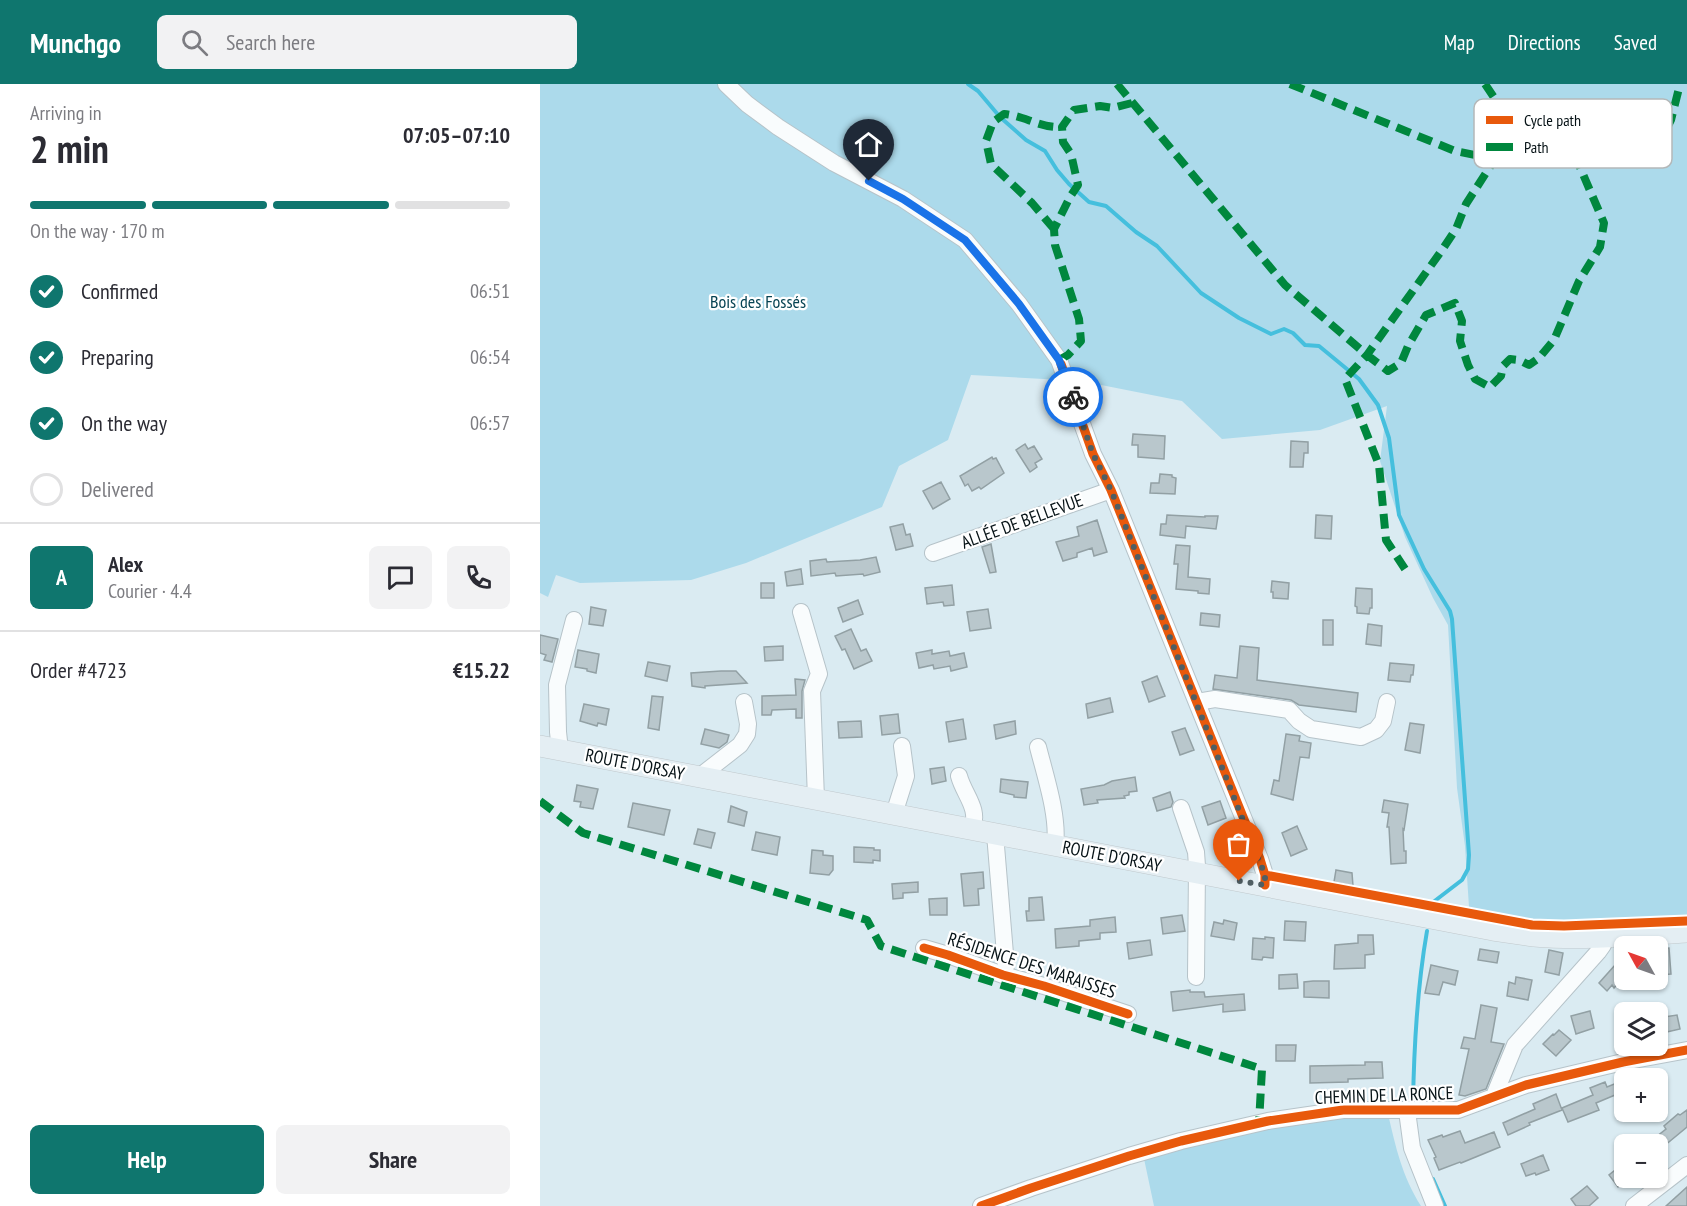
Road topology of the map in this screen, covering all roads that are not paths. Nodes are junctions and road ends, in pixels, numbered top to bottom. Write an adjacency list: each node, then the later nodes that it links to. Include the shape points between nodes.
1 (726, 84): 2 (street, via 778,127 834,163 903,199 965,240 1019,304 1061,364 1093,454)
2 (1111, 490): 3 (street, ALLÉE DE BELLEVUE); 7 (street)
3 (933, 553)
4 (801, 612): 14 (street, via 819,674 812,691)
5 (574, 620): 11 (street, via 557,685 558,732)
6 (744, 702): 13 (street, via 747,734 740,745)
7 (1197, 702): 8 (street, via 1215,699 1288,710 1311,729 1361,737 1376,730 1383,721); 21 (street, via 1260,859)
8 (1387, 702)
9 (902, 746): 16 (street, via 906,776)
10 (1038, 747): 19 (street, via 1054,816)
11 (550, 748): 13 (main road, ROUTE D'ORSAY)
12 (959, 776): 17 (street, via 975,816)
13 (699, 777): 14 (main road, ROUTE D'ORSAY)
14 (816, 799): 16 (main road, ROUTE D'ORSAY)
15 (1181, 808): 20 (street, via 1196,852)
16 (894, 814): 17 (main road, ROUTE D'ORSAY)
17 (972, 829): 18 (main road, ROUTE D'ORSAY)
18 (995, 834): 19 (main road, ROUTE D'ORSAY); 25 (street, RÉSIDENCE DES MARAISSES, via 1006,966)
19 (1055, 845): 20 (main road, ROUTE D'ORSAY)
20 (1197, 872): 21 (main road, ROUTE D'ORSAY); 26 (street)
21 (1265, 885): 23 (main road, ROUTE D'ORSAY, via 1493,930 1534,936)
22 (1687, 932): 23 (main road, ROUTE D'ORSAY)
23 (1603, 937): 29 (street, via 1598,952 1515,1045)
24 (924, 948): 25 (street, RÉSIDENCE DES MARAISSES)
25 (1003, 975): 27 (street, RÉSIDENCE DES MARAISSES)
26 (1196, 976)
27 (1128, 1014)
28 (1687, 1050): 29 (street, CHEMIN DE LA RONCE, via 1526,1085)
29 (1494, 1096): 30 (street, CHEMIN DE LA RONCE, via 1458,1110)
30 (1407, 1111): 32 (street, CHEMIN DE LA RONCE, via 1343,1110 1259,1123 1129,1156); 33 (street, via 1412,1148)
31 (1687, 1165): 34 (street)
32 (981, 1206)
33 (1435, 1206)
34 (1634, 1206)

